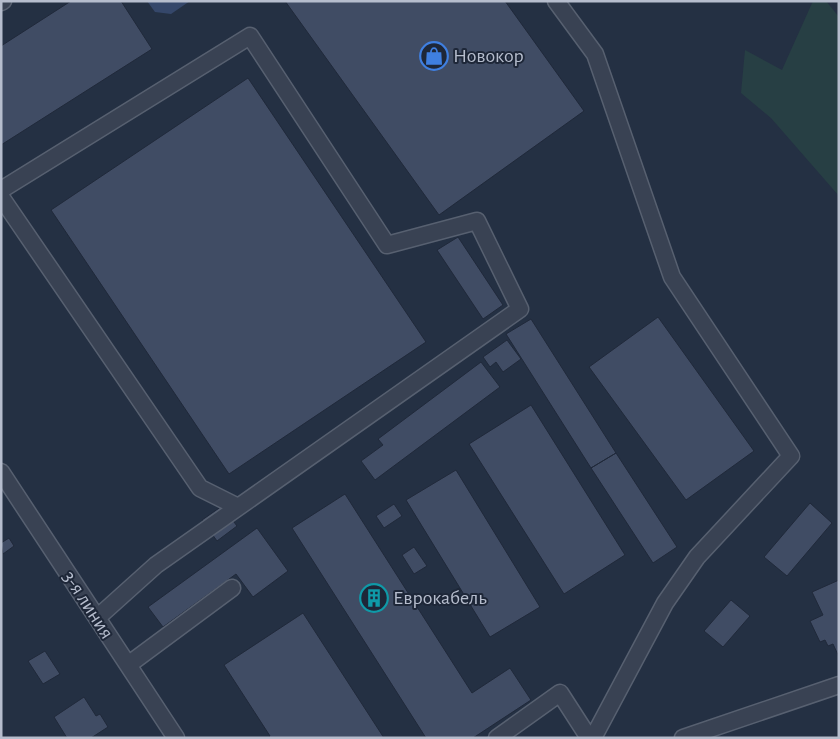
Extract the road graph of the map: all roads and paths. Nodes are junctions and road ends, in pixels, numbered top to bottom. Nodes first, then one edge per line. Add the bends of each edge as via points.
1 (556, 1) edge
2 (1, 190) edge
3 (1, 196) edge
4 (1, 472) edge
5 (238, 506) junction
6 (232, 588) dead end
7 (97, 618) junction
8 (128, 665) junction
9 (839, 685) edge
10 (176, 738) edge
11 (497, 738) edge
12 (589, 738) edge
13 (593, 738) edge
14 (683, 738) edge

1 - 13 street via 595,54 672,277 791,456 697,557 665,603
2 - 5 street via 250,36 387,245 477,221 520,309
3 - 5 street via 200,488
4 - 7 street, 3-я линия
5 - 7 street via 156,565
6 - 8 street
7 - 8 street, 3-я линия
8 - 10 street, 3-я линия
9 - 14 street
11 - 12 street via 560,693

